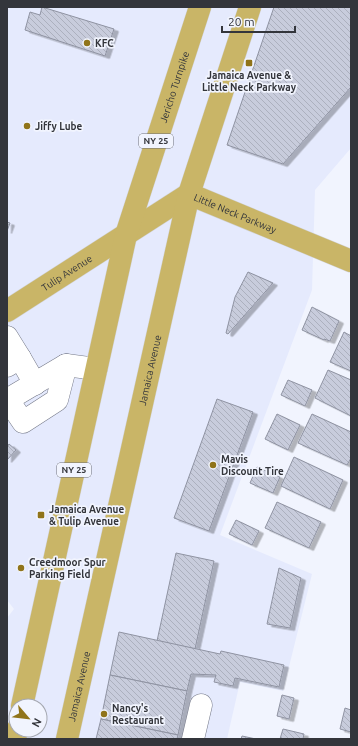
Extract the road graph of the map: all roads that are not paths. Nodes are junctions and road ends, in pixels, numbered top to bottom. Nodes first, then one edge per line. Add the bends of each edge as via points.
1 (200, 7) edge
2 (250, 7) edge
3 (189, 194) junction
4 (126, 235) junction
5 (351, 261) edge
6 (7, 311) edge
7 (7, 336) edge
8 (14, 362) edge
9 (66, 365) junction
10 (96, 369) junction
11 (35, 384) junction
12 (7, 400) edge
13 (24, 698) edge
14 (201, 705) dead end
15 (67, 739) edge
16 (193, 739) edge

1 - 4 main road, Jericho Turnpike / NY 25
2 - 3 main road, Jamaica Avenue
3 - 4 main road, Little Neck Parkway
3 - 5 main road, Little Neck Parkway
3 - 15 main road, Jamaica Avenue
4 - 6 main road, Tulip Avenue
4 - 10 main road, NY 25
7 - 8 lane
8 - 11 lane
9 - 10 lane
9 - 11 lane
9 - 12 lane via 57,400 23,422
10 - 13 main road, NY 25
11 - 12 lane
14 - 16 lane

